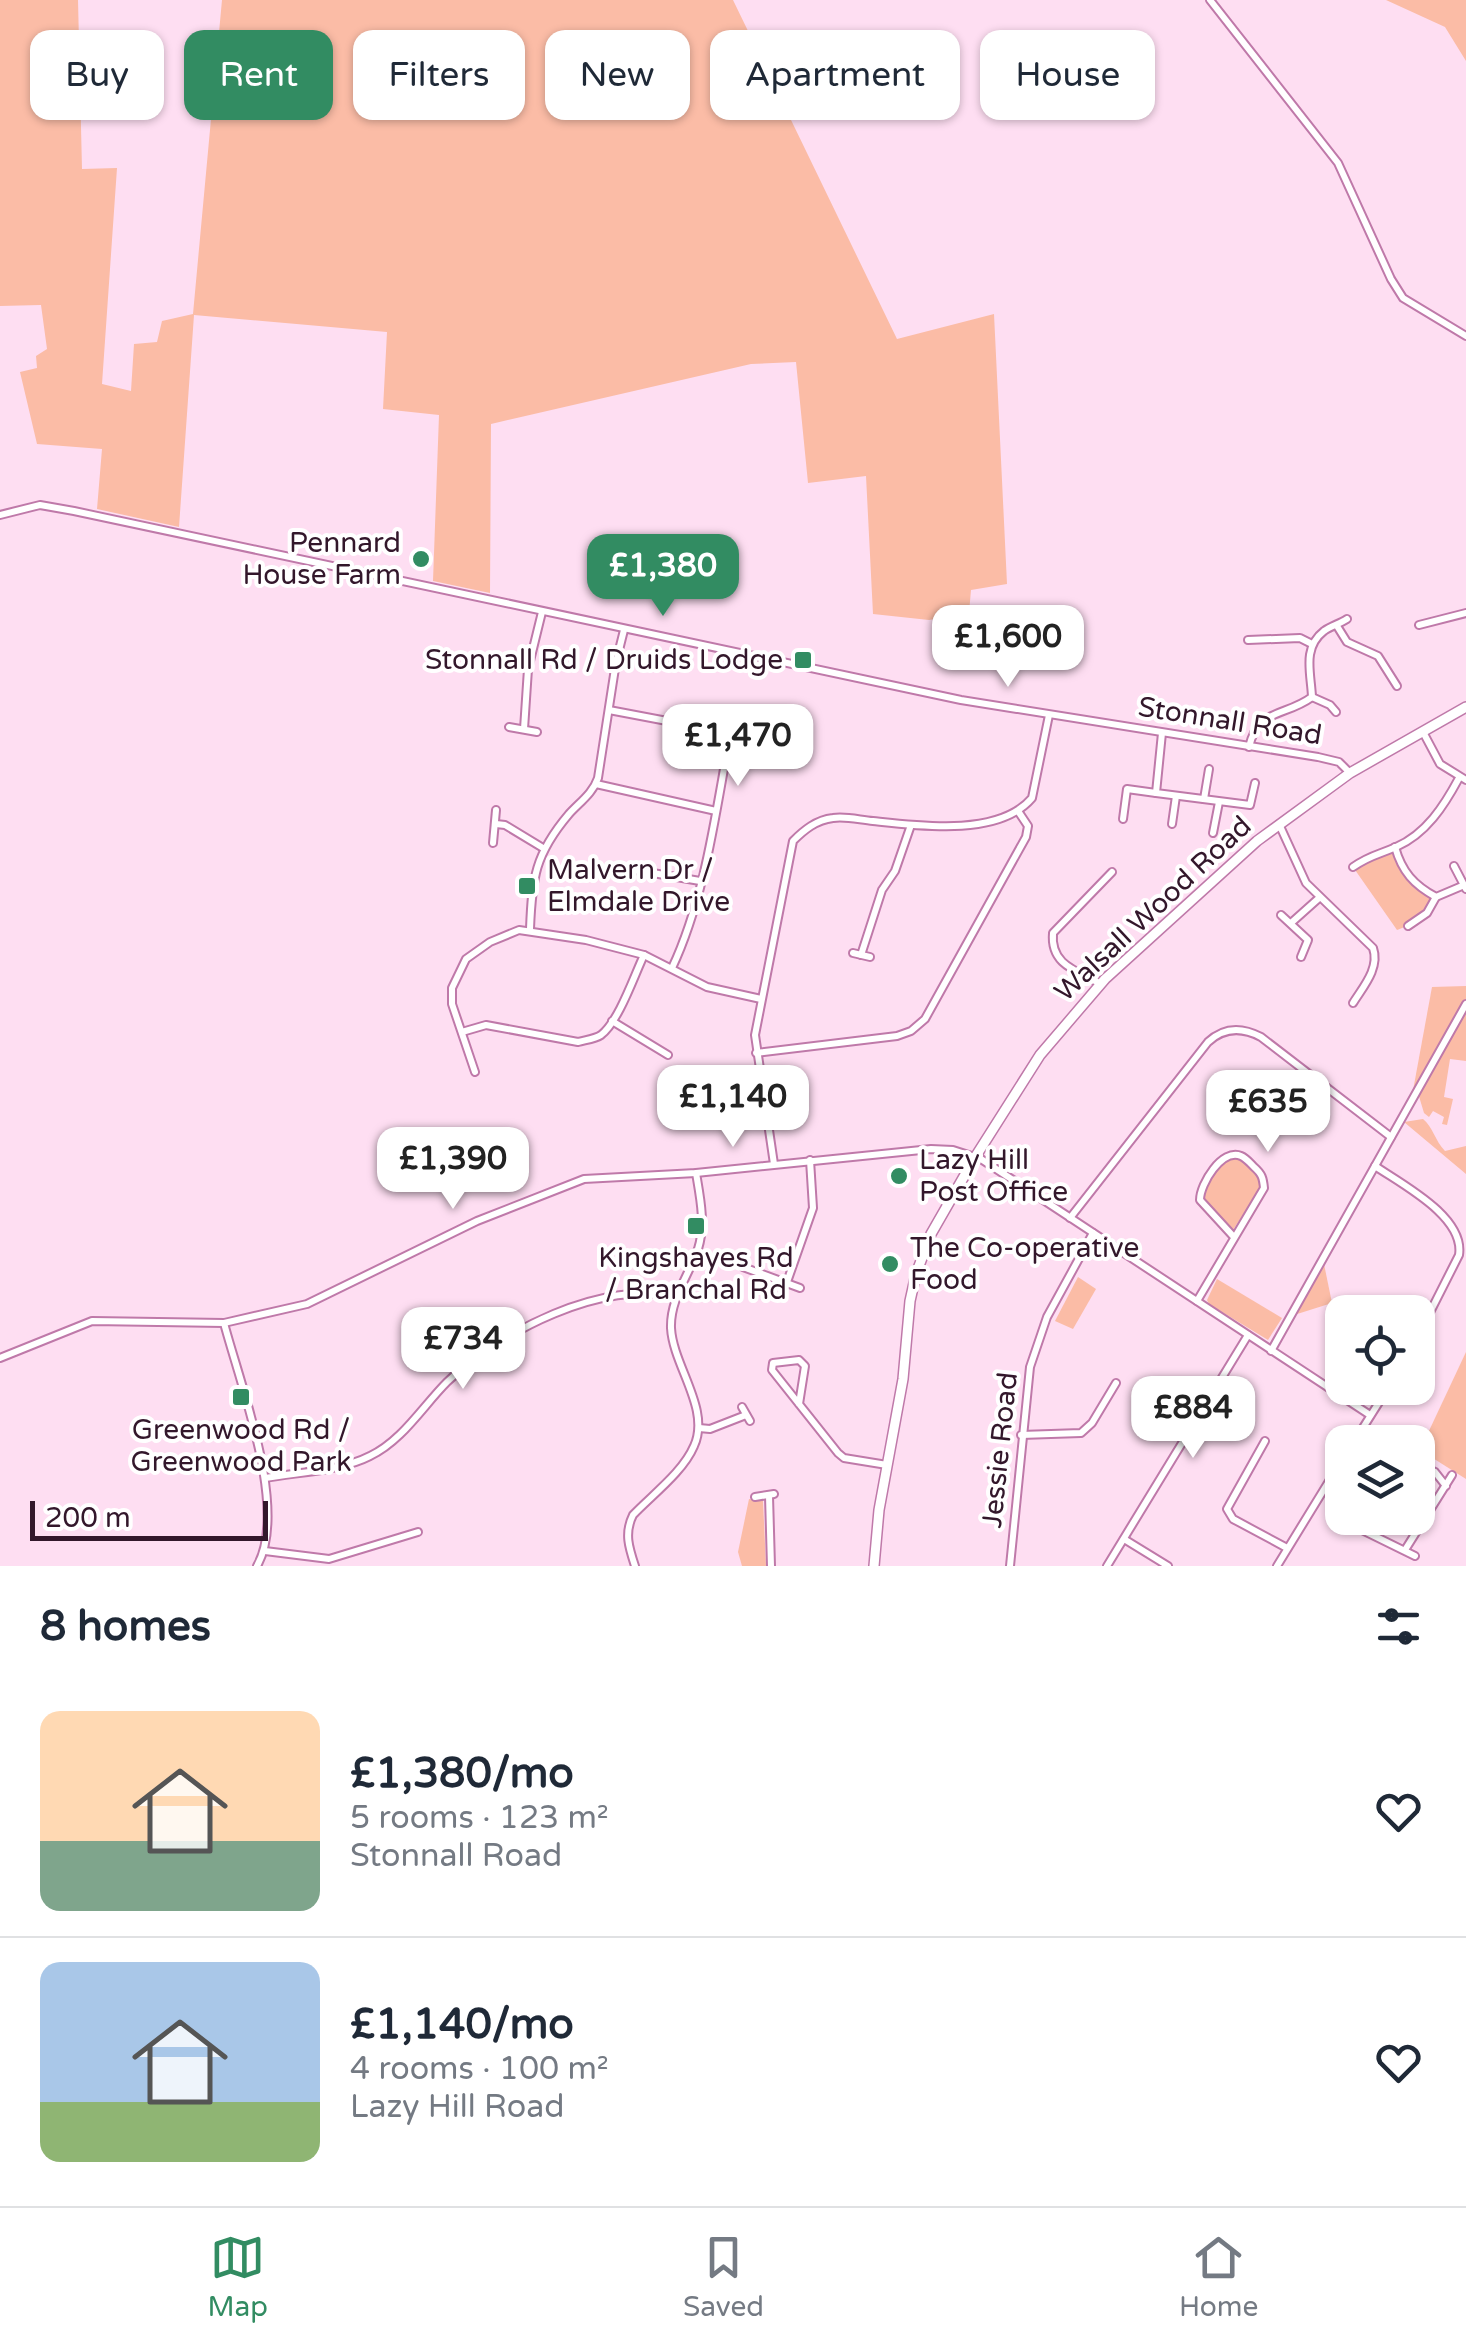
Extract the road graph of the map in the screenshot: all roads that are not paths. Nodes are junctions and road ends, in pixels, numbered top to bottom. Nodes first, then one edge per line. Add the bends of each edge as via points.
1 (1210, 0) edge
2 (1466, 336) edge
3 (0, 515) edge
4 (542, 612) junction
5 (1466, 613) edge
6 (1347, 619) dead end
7 (1419, 625) dead end
8 (1337, 626) junction
9 (624, 629) junction
10 (1248, 640) dead end
11 (1262, 642) junction
12 (1312, 644) junction
13 (1262, 654) dead end
14 (1405, 670) dead end
15 (1392, 674) junction
16 (1398, 686) dead end
17 (1312, 696) junction
18 (1466, 707) edge
19 (609, 710) junction
20 (1336, 712) dead end
21 (1049, 715) junction
22 (509, 727) dead end
23 (524, 729) junction
24 (537, 732) dead end
25 (1423, 732) junction
26 (1162, 733) junction
27 (1249, 747) junction
28 (1209, 769) dead end
29 (1350, 773) junction
30 (1462, 779) edge
31 (1255, 783) dead end
32 (596, 784) junction
33 (1156, 793) junction
34 (1176, 796) junction
35 (1204, 800) junction
36 (1219, 802) junction
37 (496, 810) dead end
38 (716, 811) junction
39 (1018, 812) junction
40 (1123, 818) dead end
41 (496, 824) junction
42 (1172, 824) dead end
43 (1279, 824) junction
44 (911, 825) junction
45 (1213, 833) dead end
46 (493, 843) dead end
47 (1396, 847) junction
48 (544, 848) junction
49 (629, 865) dead end
50 (1454, 866) dead end
51 (1353, 867) dead end
52 (1112, 872) dead end
53 (1091, 878) dead end
54 (700, 881) junction
55 (1100, 885) junction
56 (1464, 887) edge
57 (1436, 897) junction
58 (1318, 898) junction
59 (1281, 914) dead end
60 (1292, 923) junction
61 (1408, 926) dead end
62 (530, 929) junction
63 (644, 955) junction
64 (870, 957) dead end
65 (1301, 957) dead end
66 (672, 968) junction
67 (1101, 984) junction
68 (761, 999) junction
69 (1352, 1004) dead end
70 (1466, 1004) edge
71 (612, 1021) junction
72 (462, 1032) junction
73 (756, 1053) junction
74 (668, 1054) dead end
75 (475, 1072) dead end
76 (1391, 1137) junction
77 (974, 1159) junction
78 (810, 1160) junction
79 (774, 1164) junction
80 (1376, 1166) junction
81 (696, 1173) junction
82 (1070, 1218) junction
83 (1094, 1233) junction
84 (1233, 1236) junction
85 (743, 1267) dead end
86 (787, 1282) junction
87 (800, 1288) dead end
88 (676, 1298) junction
89 (1197, 1302) junction
90 (1435, 1303) edge
91 (224, 1323) junction
92 (1248, 1335) junction
93 (1272, 1350) junction
94 (0, 1358) edge
95 (1116, 1382) dead end
96 (799, 1404) junction
97 (1377, 1405) edge
98 (746, 1414) dead end
99 (1370, 1415) junction
100 (1364, 1425) edge
101 (699, 1428) junction
102 (1022, 1435) junction
103 (1266, 1441) dead end
104 (887, 1465) junction
105 (1435, 1472) edge
106 (1452, 1476) dead end
107 (266, 1478) junction
108 (1446, 1486) junction
109 (1325, 1488) edge
110 (755, 1496) dead end
111 (418, 1532) dead end
112 (1379, 1535) edge
113 (400, 1536) junction
114 (1124, 1539) junction
115 (404, 1548) dead end
116 (1288, 1548) junction
117 (1406, 1550) junction
118 (265, 1551) junction
119 (1415, 1556) dead end
120 (257, 1566) edge
121 (635, 1566) edge
122 (771, 1566) edge
123 (874, 1566) edge
124 (1010, 1566) edge
125 (1106, 1566) edge
126 (1168, 1566) edge
127 (1278, 1566) edge

1 - 2 street via 1338,163 1403,298
3 - 4 street, Stonnall Road via 40,505
4 - 9 street, Stonnall Road
4 - 23 street via 528,669
5 - 7 street
6 - 8 street
8 - 12 street
8 - 15 street
9 - 19 street
9 - 21 street, Stonnall Road
10 - 11 street
11 - 12 street via 1300,638
11 - 13 street
12 - 17 street
14 - 15 street
15 - 16 street
17 - 20 street
17 - 27 street via 1261,720
18 - 25 street, Walsall Wood Road
19 - 32 street
19 - 38 street via 721,737 726,752
21 - 26 street, Stonnall Road
21 - 39 street via 1032,798
22 - 23 street
23 - 24 street
25 - 29 street, Walsall Wood Road
25 - 30 street via 1440,764
26 - 27 street, Stonnall Road
26 - 33 street
27 - 29 street, Stonnall Road via 1339,762
28 - 35 street
29 - 43 street, Walsall Wood Road
30 - 47 street via 1440,812
31 - 36 street via 1250,806
32 - 38 street
32 - 48 street
33 - 34 street
33 - 40 street via 1127,788
34 - 35 street
34 - 42 street
35 - 36 street
36 - 45 street
37 - 41 street
38 - 54 street
39 - 44 street via 990,822
39 - 73 street via 1028,826 1026,837 925,1019 897,1036
41 - 46 street
41 - 48 street
43 - 58 street
43 - 67 street, Walsall Wood Road
44 - 64 street via 857,954
44 - 68 street via 835,818 817,822 793,841
47 - 51 street
47 - 57 street via 1410,880
48 - 62 street via 534,874
49 - 54 street
50 - 56 street
52 - 55 street
53 - 55 street
54 - 66 street
55 - 67 street via 1053,934 1052,947 1058,962
56 - 57 street
57 - 61 street
58 - 60 street
58 - 69 street via 1376,957
59 - 60 street
60 - 65 street via 1308,940
62 - 63 street
62 - 72 street via 507,933 466,958 452,1004
63 - 66 street
63 - 71 street
66 - 68 street via 707,987
67 - 77 street, Walsall Wood Road via 1055,1034
68 - 73 street
70 - 76 street
71 - 72 street via 602,1034 578,1042 486,1025
71 - 74 street
72 - 75 street
73 - 79 street
76 - 80 street
76 - 82 street via 1261,1038 1231,1029 1208,1042
77 - 78 street via 931,1149
77 - 82 street
77 - 104 street, Walsall Wood Road via 916,1274
78 - 79 street
78 - 86 street via 813,1208
79 - 81 street
80 - 90 street via 1444,1216 1460,1240 1460,1254
80 - 93 street
81 - 88 street via 699,1246
81 - 91 street via 584,1179 477,1221 307,1304
82 - 83 street
83 - 89 street
83 - 102 street, Jessie Road via 1037,1342
84 - 84 street via 1264,1180 1242,1156 1230,1155 1200,1190 1200,1200
84 - 89 street
85 - 86 street
86 - 87 street
88 - 101 street via 672,1343
88 - 107 street via 634,1292 564,1310 476,1358 369,1457
89 - 92 street
91 - 94 street via 92,1321
91 - 107 street
92 - 93 street
92 - 114 street
93 - 99 street
95 - 102 street via 1081,1433
96 - 96 street via 772,1370 773,1363 799,1360 805,1366
96 - 104 street via 841,1456
97 - 99 street
98 - 101 street
99 - 100 street
101 - 121 street via 683,1463 628,1524
102 - 124 street, Jessie Road
103 - 116 street via 1227,1509 1233,1519
104 - 123 street, Walsall Wood Road
105 - 108 street
106 - 108 street
107 - 118 street
108 - 117 street
109 - 116 street
110 - 122 street via 771,1495
111 - 113 street
112 - 117 street
113 - 115 street
113 - 118 street via 328,1559
114 - 125 street
114 - 126 street
116 - 127 street
117 - 119 street
118 - 120 street

